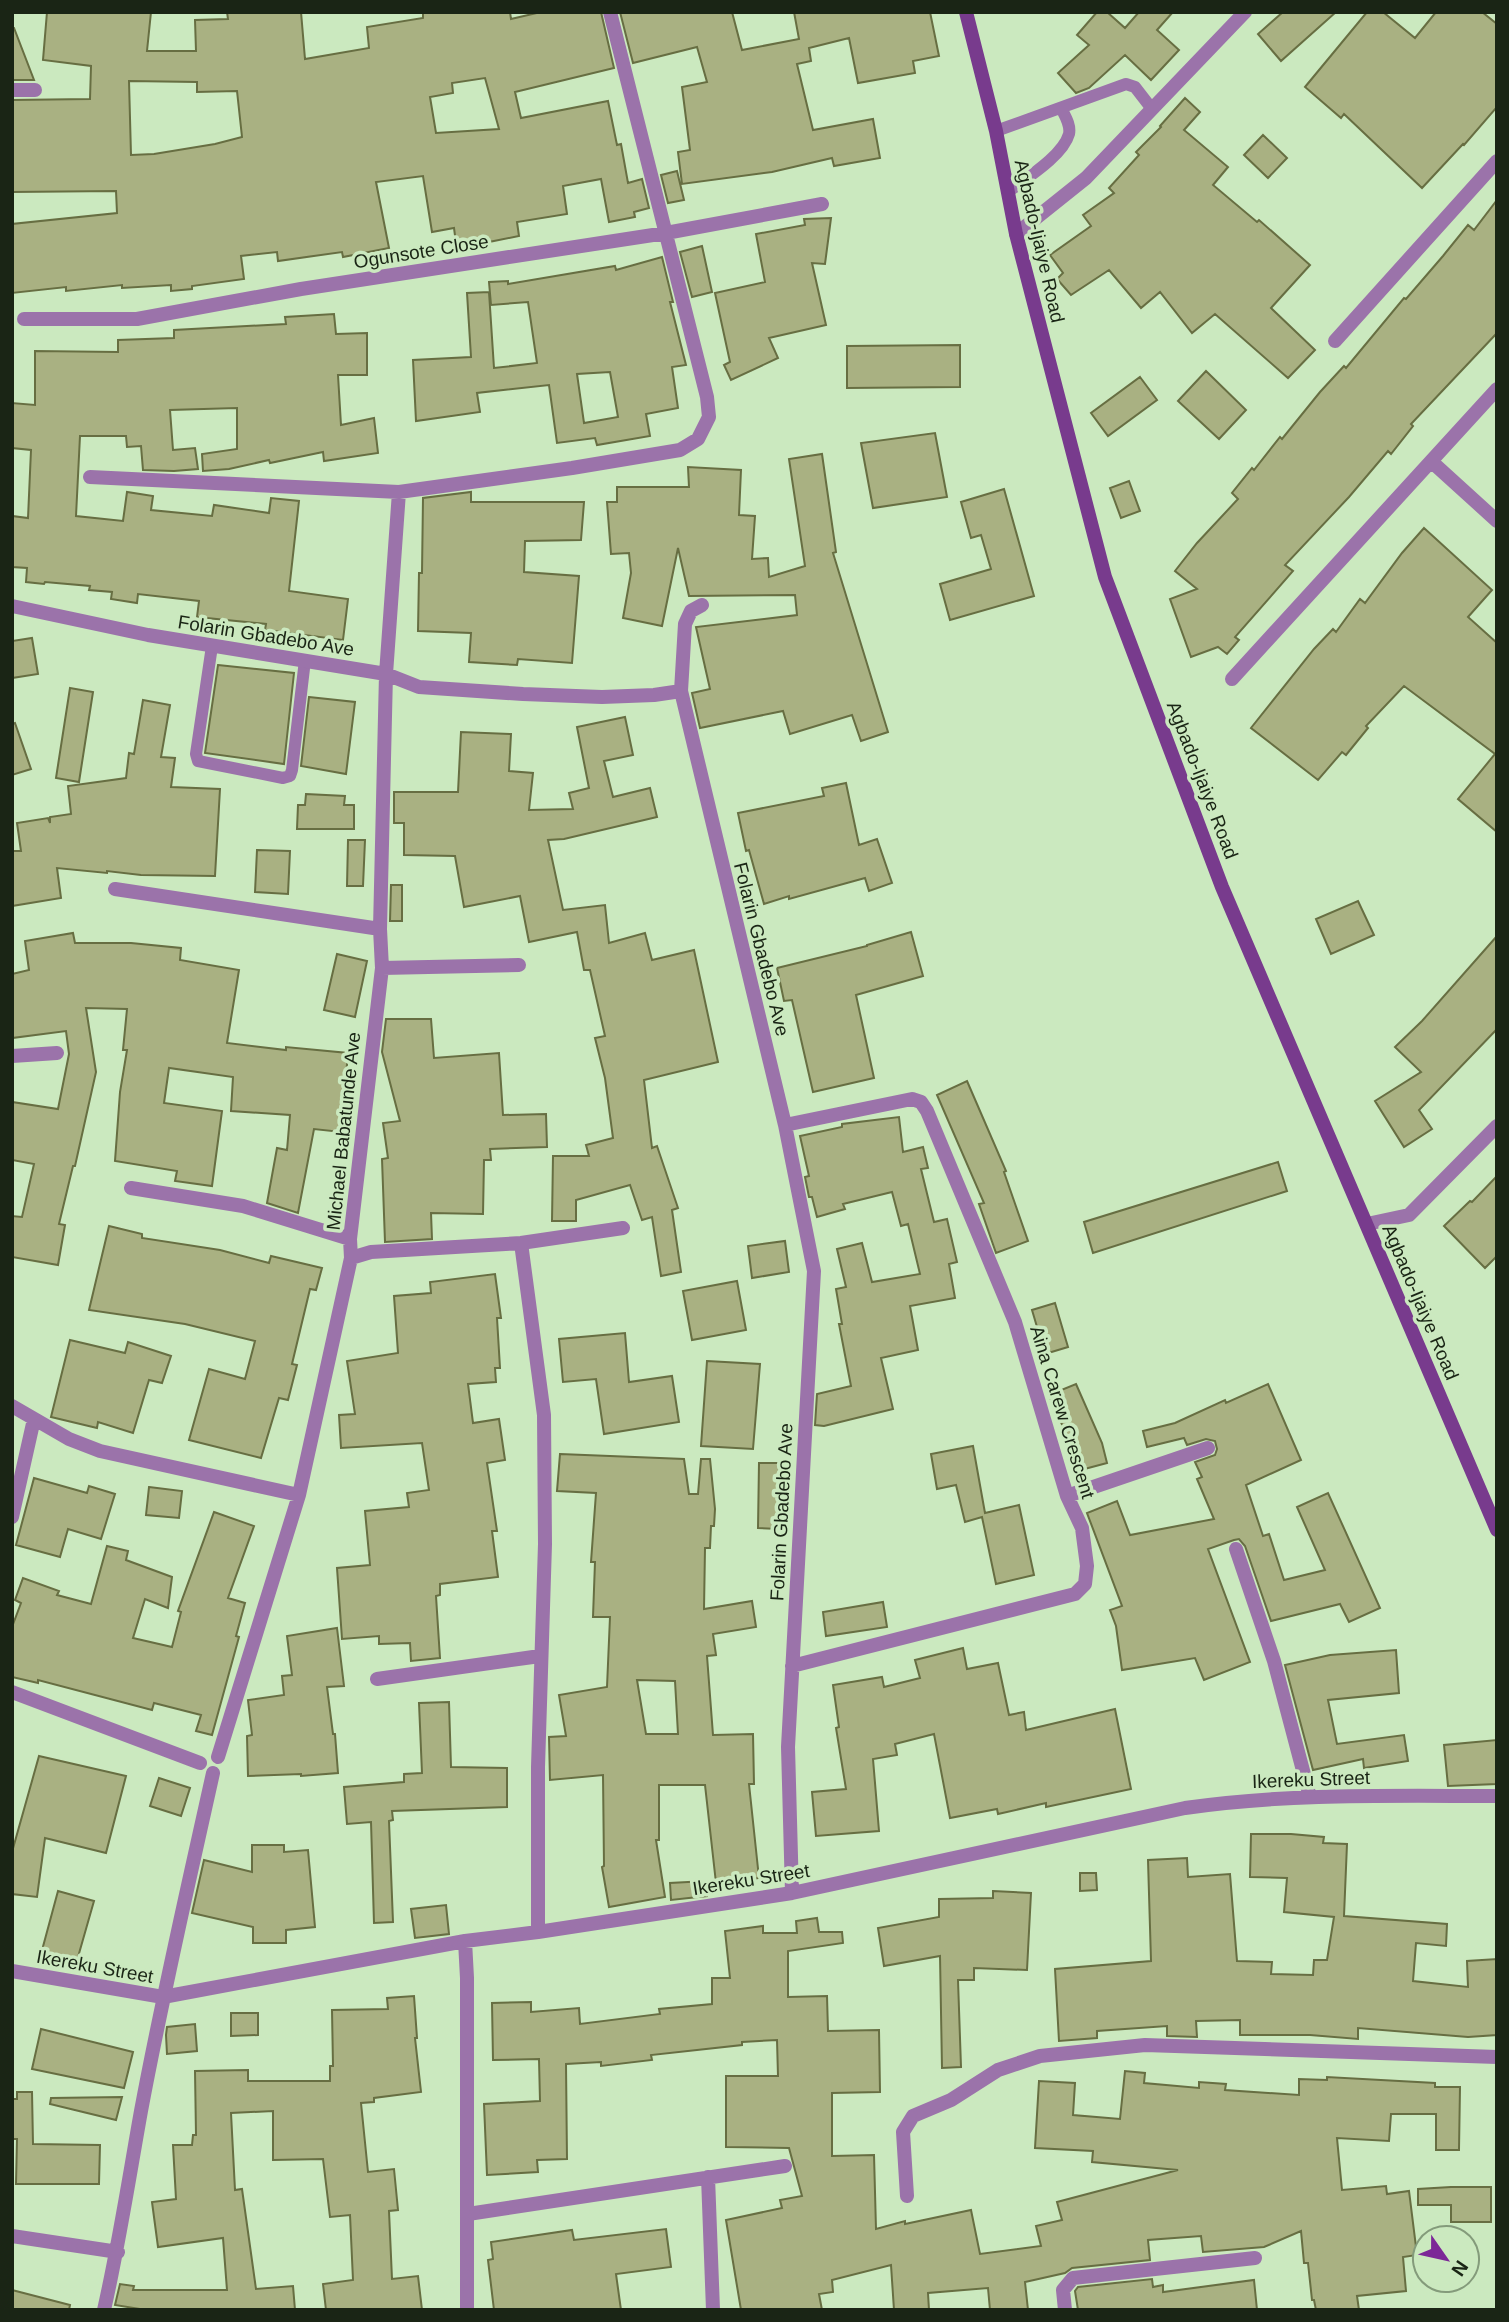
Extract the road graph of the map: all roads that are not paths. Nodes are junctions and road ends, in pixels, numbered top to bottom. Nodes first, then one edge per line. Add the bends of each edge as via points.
1 (610, 12) edge
2 (966, 12) edge
3 (1245, 12) edge
4 (12, 90) edge
5 (35, 90) dead end
6 (1061, 108) junction
7 (1152, 109) junction
8 (996, 131) junction
9 (1497, 161) edge
10 (1008, 192) junction
11 (822, 204) dead end
12 (666, 233) junction
13 (1016, 234) junction
14 (24, 319) dead end
15 (1335, 341) dead end
16 (1497, 389) edge
17 (1432, 462) junction
18 (90, 477) dead end
19 (400, 492) junction
20 (1497, 522) edge
21 (702, 605) dead end
22 (12, 606) edge
23 (212, 646) junction
24 (305, 660) junction
25 (386, 674) junction
26 (1232, 679) dead end
27 (681, 691) junction
28 (115, 889) dead end
29 (380, 929) junction
30 (519, 965) dead end
31 (382, 968) junction
32 (57, 1053) dead end
33 (12, 1056) edge
34 (785, 1125) junction
35 (1497, 1126) edge
36 (131, 1188) dead end
37 (1367, 1224) junction
38 (623, 1228) dead end
39 (351, 1239) junction
40 (521, 1243) junction
41 (351, 1258) junction
42 (12, 1406) edge
43 (34, 1419) junction
44 (1208, 1448) dead end
45 (299, 1495) junction
46 (1067, 1496) junction
47 (12, 1517) edge
48 (1497, 1530) edge
49 (1236, 1549) dead end
50 (540, 1656) junction
51 (792, 1666) junction
52 (377, 1679) dead end
53 (12, 1692) edge
54 (218, 1757) dead end
55 (200, 1763) dead end
56 (213, 1773) dead end
57 (1497, 1796) edge
58 (1310, 1797) junction
59 (792, 1893) junction
60 (538, 1932) junction
61 (465, 1941) junction
62 (12, 1971) edge
63 (163, 1997) junction
64 (1497, 2057) edge
65 (785, 2166) dead end
66 (708, 2177) junction
67 (907, 2196) dead end
68 (468, 2214) junction
69 (12, 2236) edge
70 (118, 2252) junction
71 (1255, 2258) dead end
72 (104, 2310) edge
73 (467, 2310) edge
74 (713, 2310) edge
75 (1065, 2310) edge

1 - 12 street
2 - 8 street, Agbado-Ijaiye Road
3 - 7 street
4 - 5 street
6 - 7 lane via 1126,84 1136,87
6 - 8 lane
6 - 10 lane via 1069,125 1065,142
7 - 13 street via 1086,178
8 - 10 street, Agbado-Ijaiye Road
9 - 15 street
10 - 13 street, Agbado-Ijaiye Road
11 - 12 street, Ogunsote Close
12 - 14 street, Ogunsote Close via 137,318
12 - 19 street via 707,397 709,417 698,439 680,450
13 - 37 street, Agbado-Ijaiye Road via 1105,577 1222,887
16 - 17 street
17 - 20 street
17 - 26 street
18 - 19 street
19 - 25 street, Michael Babatunde Ave
21 - 27 street via 691,611 685,624
22 - 23 street, Folarin Gbadebo Ave
23 - 24 street, Folarin Gbadebo Ave
23 - 24 lane via 195,754 198,761 283,778 292,769
24 - 25 street, Folarin Gbadebo Ave
25 - 27 street, Folarin Gbadebo Ave via 419,687 523,694 602,697
25 - 29 street, Michael Babatunde Ave
27 - 34 street, Folarin Gbadebo Ave
28 - 29 street
29 - 31 street, Michael Babatunde Ave
30 - 31 street
31 - 39 street, Michael Babatunde Ave
32 - 33 street
34 - 46 street, Aina Carew Crescent via 912,1099 921,1102 1015,1322
34 - 51 street, Folarin Gbadebo Ave via 814,1271
35 - 37 street via 1409,1215
36 - 39 street via 243,1206
37 - 48 street, Agbado-Ijaiye Road
38 - 40 street
39 - 41 street, Michael Babatunde Ave
40 - 41 street via 371,1252
40 - 50 street via 544,1415
41 - 45 street, Michael Babatunde Ave
42 - 43 street
43 - 45 street via 100,1451
43 - 47 street
44 - 46 street
45 - 54 street, Michael Babatunde Ave
46 - 51 street, Aina Carew Crescent via 1082,1528 1087,1566 1085,1584 1075,1594
49 - 58 street via 1275,1661
50 - 52 street
50 - 60 street
51 - 59 street, Folarin Gbadebo Ave via 788,1746
53 - 55 street
56 - 63 street
57 - 58 street, Ikereku Street
58 - 59 street, Ikereku Street via 1185,1808
59 - 60 street, Ikereku Street
60 - 61 street, Ikereku Street
61 - 63 street, Ikereku Street
61 - 68 street
62 - 63 street, Ikereku Street
63 - 70 street
64 - 67 street via 1145,2045 1040,2056 998,2070 951,2100 912,2116 903,2132
65 - 66 street
66 - 68 street
66 - 74 street
68 - 73 street
69 - 70 street
70 - 72 street
71 - 75 street via 1073,2278 1063,2290

